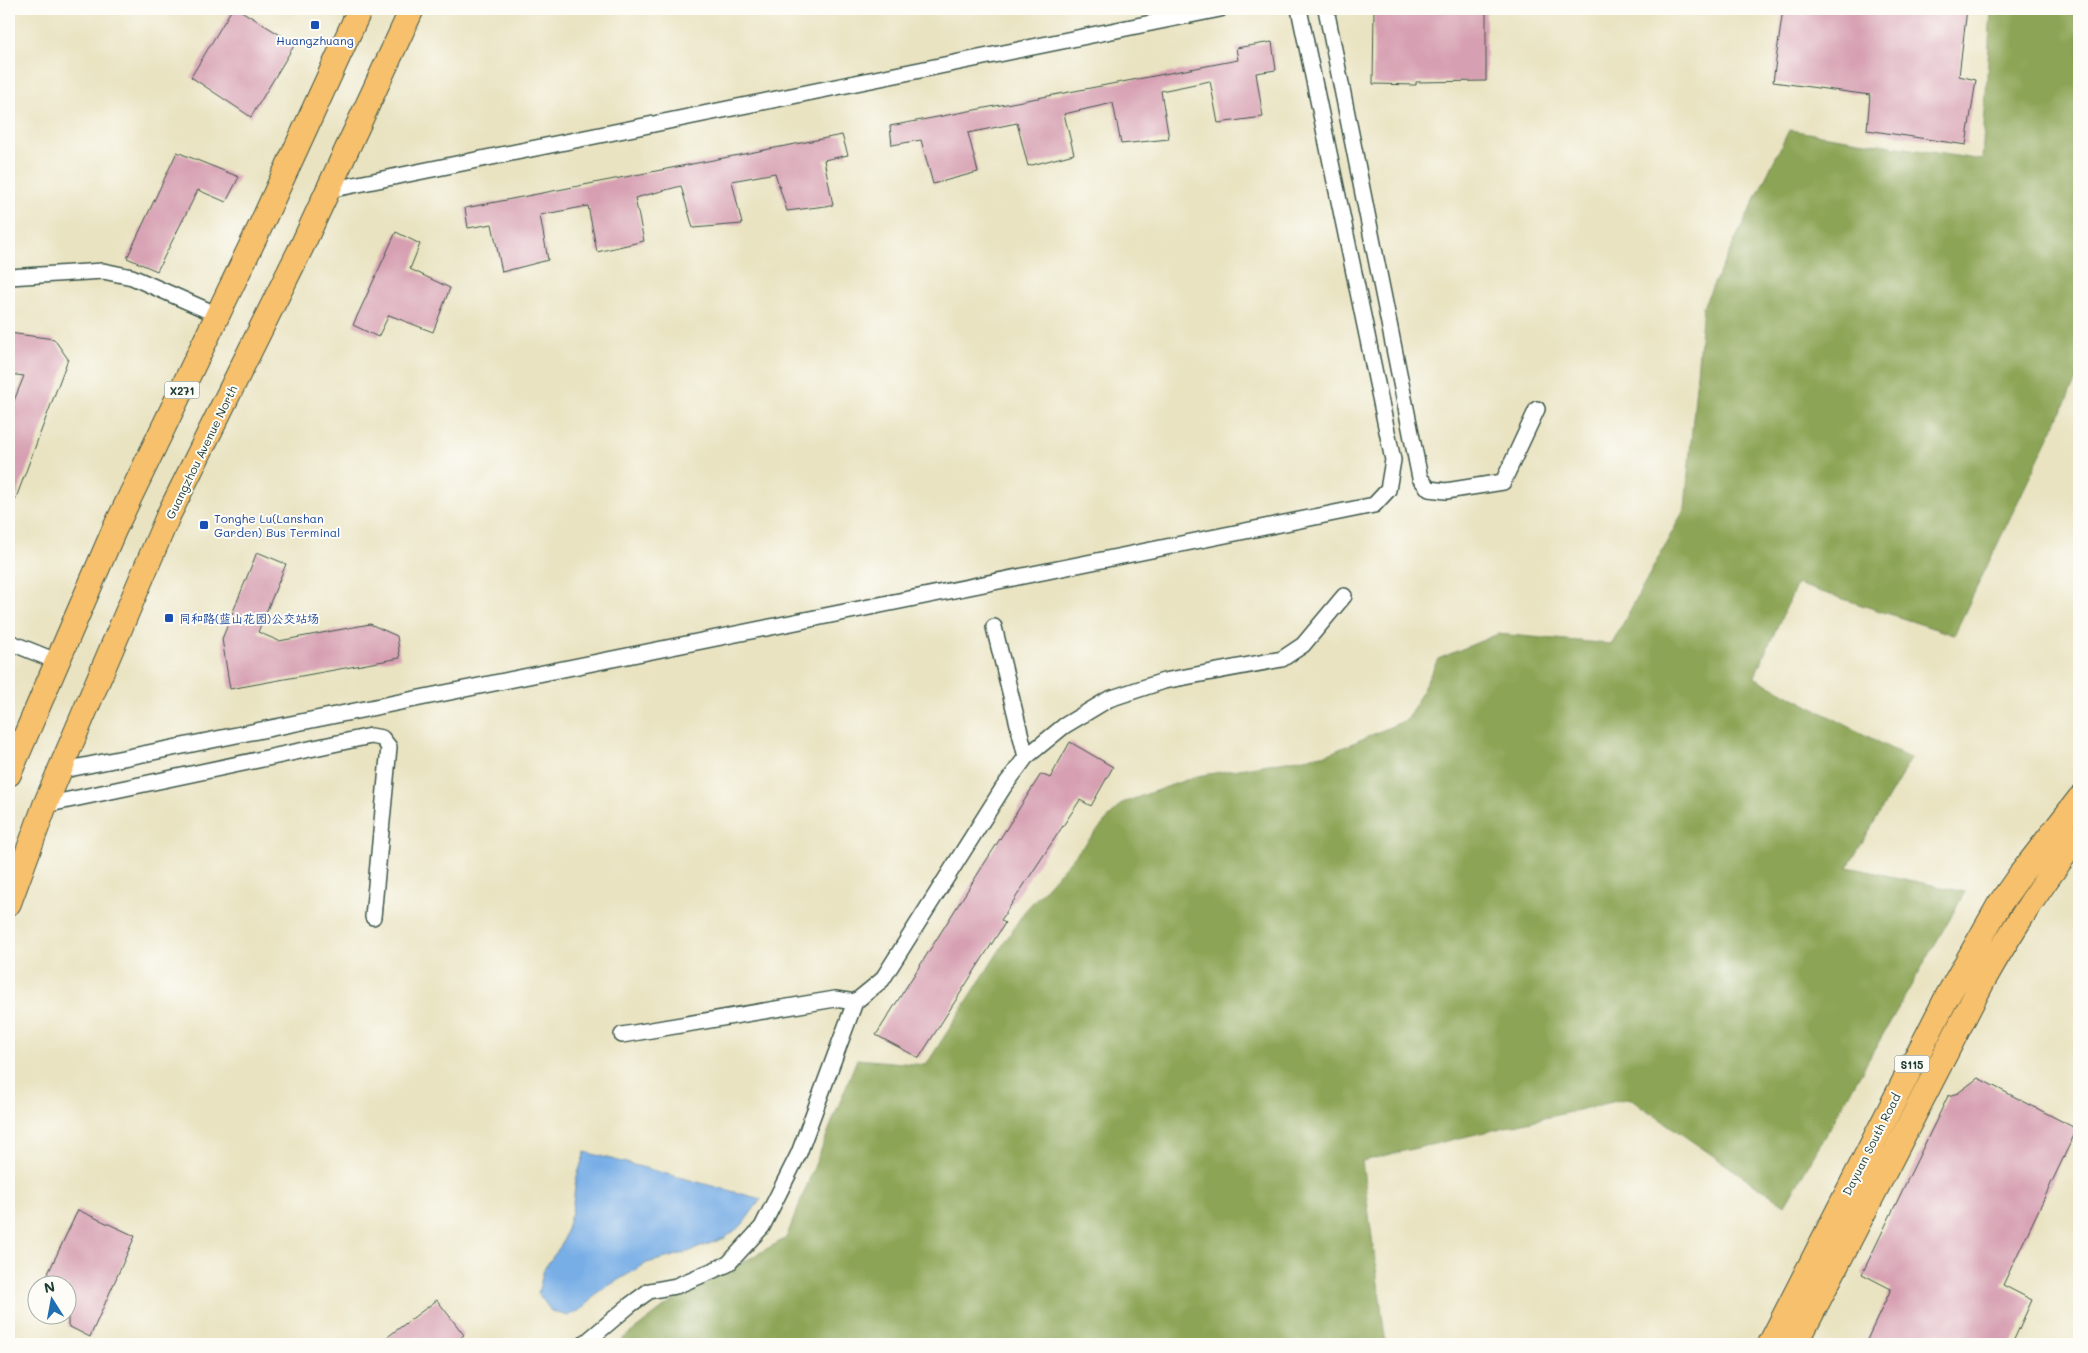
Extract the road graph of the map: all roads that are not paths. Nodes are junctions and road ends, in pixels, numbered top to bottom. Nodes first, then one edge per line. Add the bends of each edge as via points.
1 (360, 9) edge
2 (412, 9) edge
3 (1220, 9) edge
4 (1299, 9) edge
5 (1326, 9) edge
6 (329, 190) junction
7 (9, 277) edge
8 (218, 315) junction
9 (1537, 409) dead end
10 (1344, 596) dead end
11 (994, 627) dead end
12 (9, 642) edge
13 (56, 661) junction
14 (1026, 757) junction
15 (60, 771) junction
16 (9, 774) edge
17 (2079, 799) edge
18 (45, 804) junction
19 (2079, 836) edge
20 (9, 903) edge
21 (373, 916) dead end
22 (854, 1002) junction
23 (622, 1035) dead end
24 (584, 1344) edge
25 (1770, 1344) edge
26 (1796, 1344) edge

1 - 8 main road, X271
2 - 6 main road, Guangzhou Avenue North
3 - 6 street
4 - 15 street via 1393,460 1388,490 1374,505
5 - 9 street via 1420,478 1429,489 1446,491 1503,482
6 - 15 main road, Guangzhou Avenue North via 168,516
7 - 8 street via 103,271 132,277
8 - 13 main road, X271 via 114,530
10 - 14 street via 1303,645 1282,659 1164,681 1109,699 1064,726
11 - 14 street
12 - 13 street
13 - 16 main road, X271
14 - 22 street via 1003,788 882,980
15 - 18 main road, Guangzhou Avenue North
17 - 25 main road, Dayuan South Road / S115 via 2020,875 1978,941
18 - 20 main road, Guangzhou Avenue North
18 - 21 street via 371,736 382,738 388,746
19 - 26 main road, Dayuan South Road / S115 via 2036,892 1982,983
22 - 23 street via 835,999
22 - 24 street via 798,1153 762,1227 728,1264 676,1286 649,1291

